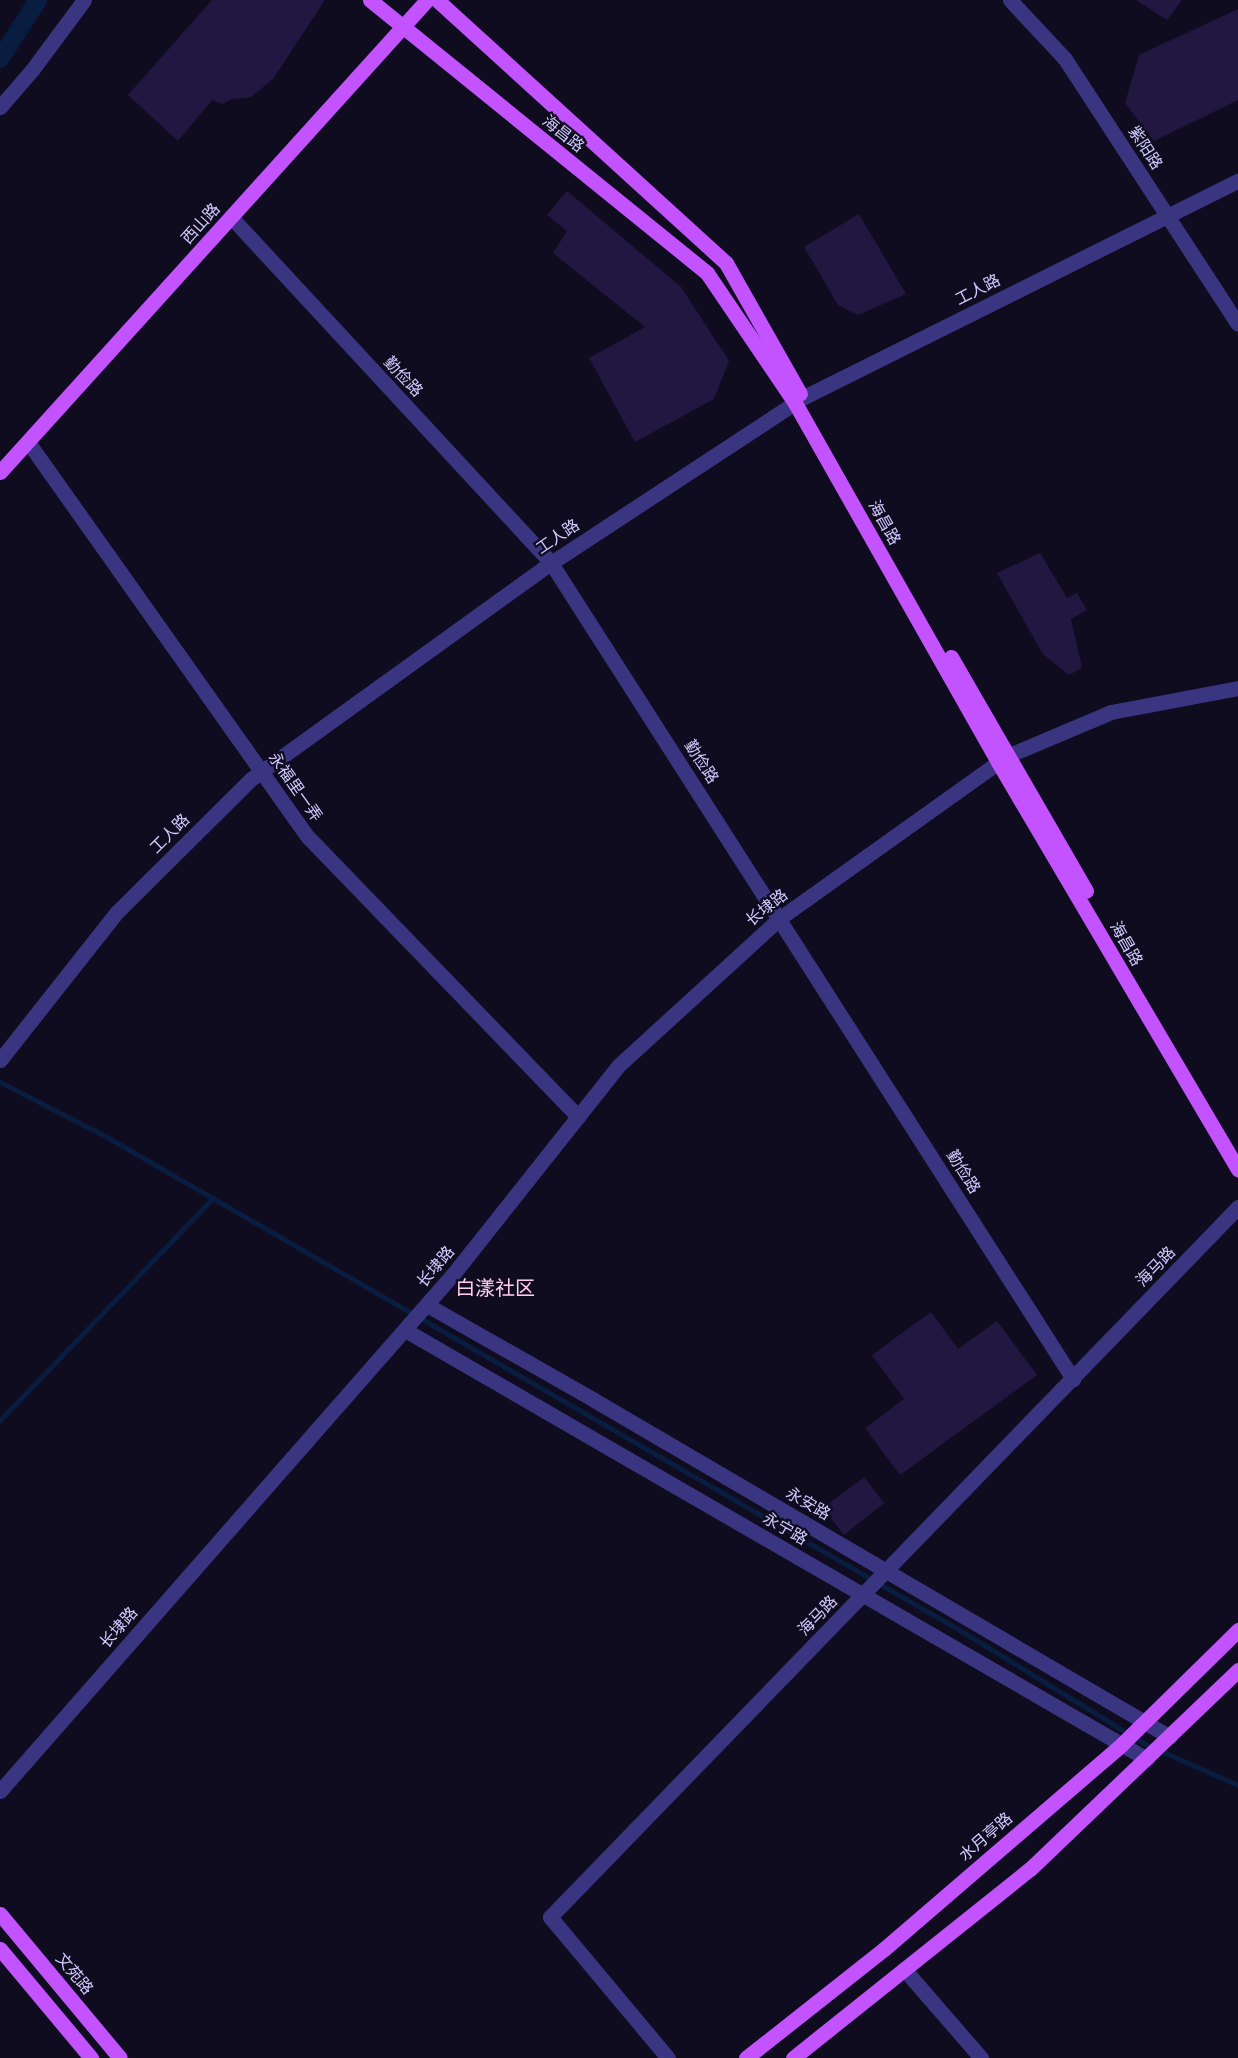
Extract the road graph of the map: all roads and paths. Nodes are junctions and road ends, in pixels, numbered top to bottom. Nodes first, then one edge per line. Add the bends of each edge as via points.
1 (84, 0) edge
2 (370, 0) edge
3 (427, 0) edge
4 (437, 0) edge
5 (1010, 0) edge
6 (403, 27) junction
7 (0, 107) edge
8 (1238, 181) edge
9 (1167, 215) junction
10 (231, 217) junction
11 (1238, 324) edge
12 (799, 400) junction
13 (28, 442) junction
14 (0, 472) edge
15 (551, 563) junction
16 (1238, 688) edge
17 (1002, 759) junction
18 (262, 771) junction
19 (780, 918) junction
20 (0, 1060) edge
21 (578, 1117) junction
22 (1238, 1153) edge
23 (1238, 1170) edge
24 (1238, 1207) edge
25 (425, 1307) junction
26 (407, 1328) junction
27 (1073, 1379) junction
28 (884, 1573) junction
29 (867, 1591) junction
30 (1238, 1630) edge
31 (1238, 1670) edge
32 (1144, 1722) junction
33 (1173, 1734) junction
34 (1124, 1742) junction
35 (1145, 1761) junction
36 (0, 1791) edge
37 (0, 1914) edge
38 (0, 1949) edge
39 (904, 1969) junction
40 (91, 2058) edge
41 (120, 2058) edge
42 (668, 2058) edge
43 (746, 2058) edge
44 (793, 2058) edge
45 (981, 2058) edge

1 - 7 street
2 - 6 main road, 海昌路
3 - 6 main road, 西山路
4 - 12 main road, 海昌路 via 726,263
5 - 9 street, 紫阳路 via 1065,58
6 - 10 main road, 西山路
6 - 12 main road, 海昌路 via 707,273
8 - 9 street, 工人路
9 - 11 street, 紫阳路
9 - 12 street, 工人路
10 - 13 main road, 西山路
10 - 15 street, 勤俭路
12 - 15 street, 工人路
12 - 17 main road, 海昌路
13 - 14 main road, 西山路
13 - 18 street, 永福里一弄
15 - 18 street, 工人路
15 - 19 street, 勤俭路
16 - 17 street, 长埭路 via 1111,712
17 - 19 street, 长埭路
17 - 22 main road, 海昌路
17 - 23 main road, 海昌路
18 - 20 street, 工人路 via 117,912
18 - 21 street, 永福里一弄 via 308,837
19 - 21 street, 长埭路 via 619,1065
19 - 27 street, 勤俭路
21 - 25 street, 长埭路
24 - 27 street, 海马路
25 - 26 street, 长埭路
25 - 28 street, 永安路
26 - 29 street, 永宁路
26 - 36 street, 长埭路
27 - 28 street, 海马路
28 - 29 street, 海马路
28 - 32 street, 永安路
29 - 34 street, 永宁路
29 - 42 street, 海马路 via 550,1917
30 - 32 main road, 水月亭路
31 - 33 main road
32 - 33 street, 永安路
32 - 34 main road, 水月亭路
33 - 35 main road
34 - 35 street, 永宁路
34 - 43 main road, 水月亭路 via 884,1948
35 - 39 main road via 1030,1869
37 - 41 main road, 文苑路
38 - 40 main road
39 - 44 main road
39 - 45 street

